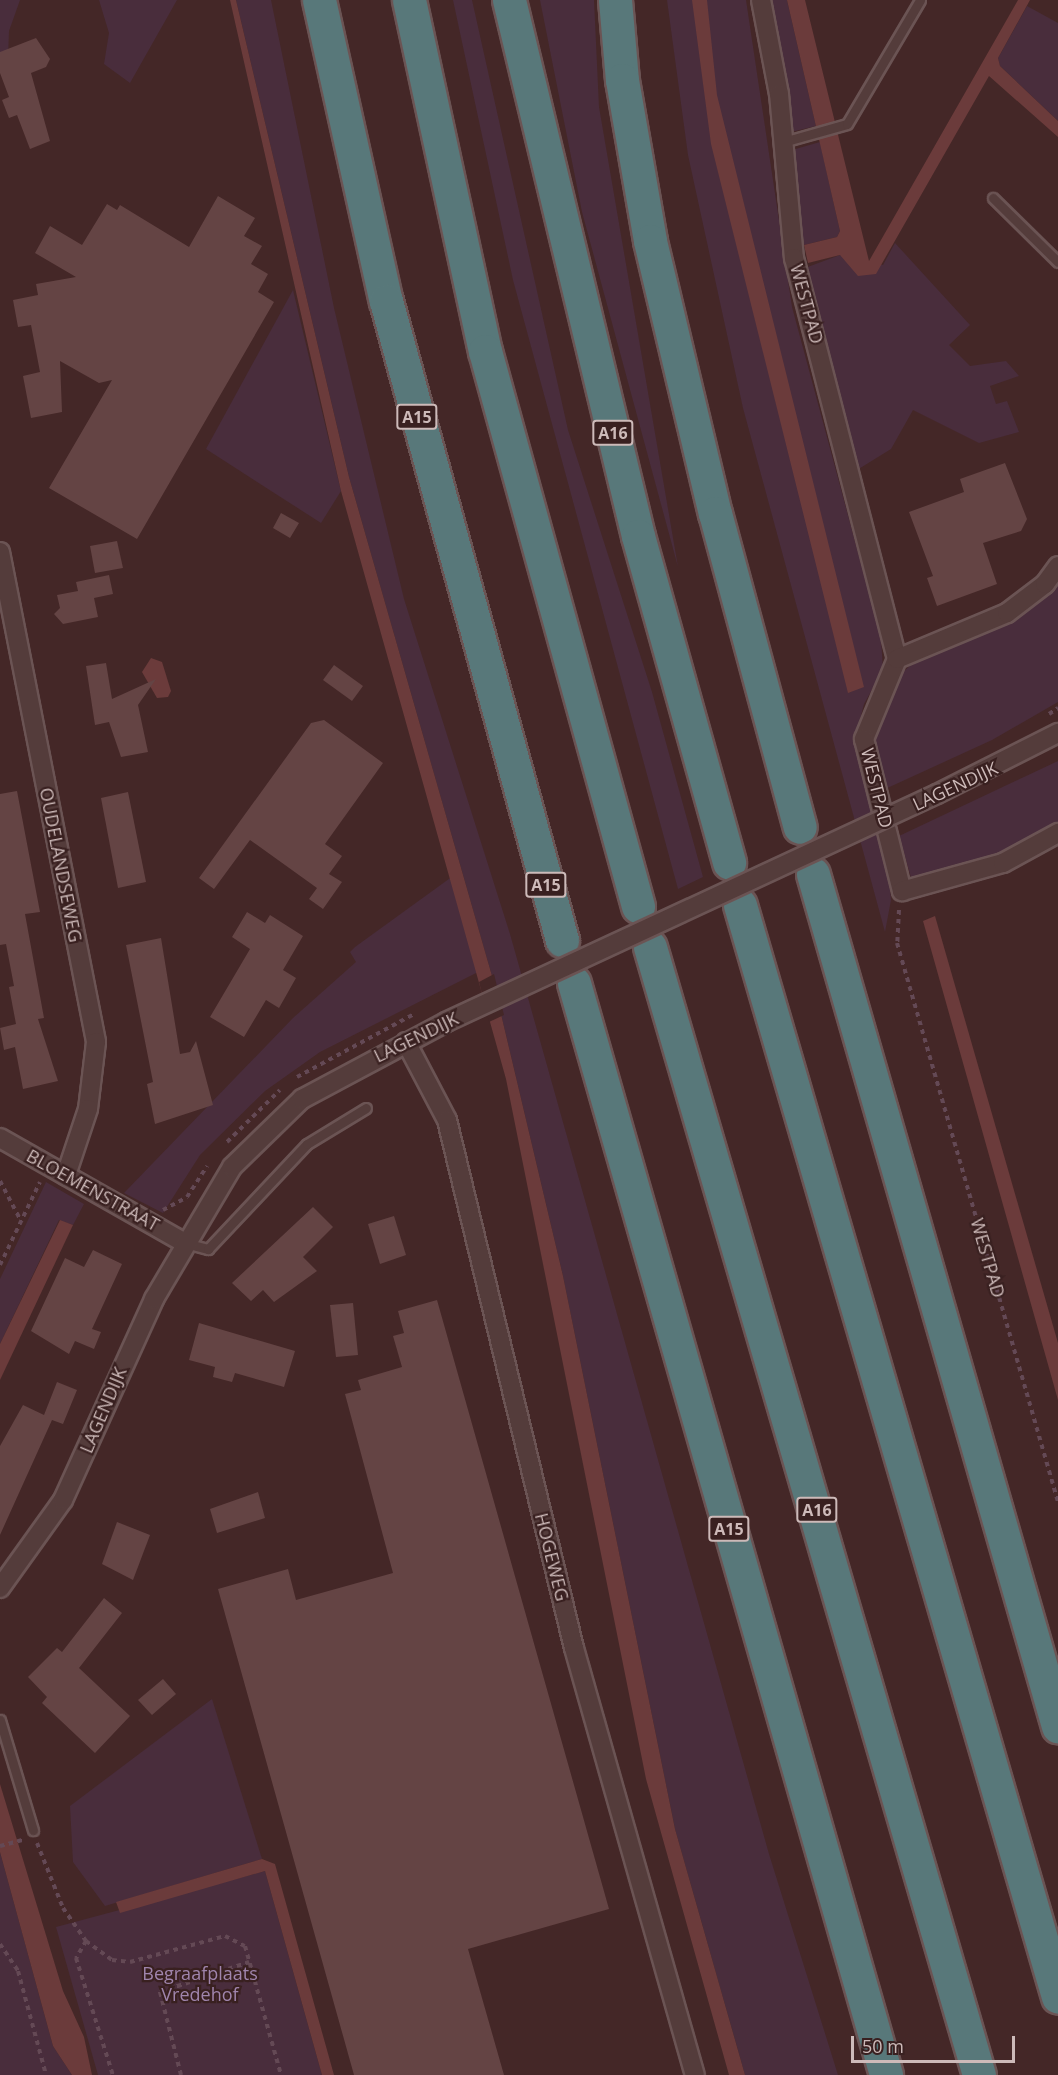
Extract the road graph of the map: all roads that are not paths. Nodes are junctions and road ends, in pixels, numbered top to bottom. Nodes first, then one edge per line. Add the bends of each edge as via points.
1 (319, 0) edge
2 (409, 0) edge
3 (509, 0) edge
4 (615, 0) edge
5 (761, 0) edge
6 (920, 0) edge
7 (783, 142) junction
8 (993, 198) dead end
9 (1058, 262) edge
10 (0, 552) edge
11 (1058, 566) edge
12 (897, 659) junction
13 (1058, 733) edge
14 (800, 827) dead end
15 (1058, 833) edge
16 (729, 863) dead end
17 (813, 874) dead end
18 (740, 905) dead end
19 (638, 906) dead end
20 (562, 940) dead end
21 (650, 947) dead end
22 (574, 983) dead end
23 (406, 1042) junction
24 (366, 1108) dead end
25 (0, 1138) edge
26 (66, 1175) junction
27 (185, 1243) junction
28 (0, 1588) edge
29 (0, 1720) edge
30 (1058, 1726) edge
31 (33, 1830) road end
32 (1058, 1997) edge
33 (695, 2075) edge
34 (886, 2075) edge
35 (980, 2075) edge

1 - 20 highway, A15 via 386,301
2 - 19 highway via 485,351
3 - 16 highway, A16 via 638,536
4 - 14 highway via 621,80 650,241 715,513
5 - 7 street, WESTPAD
6 - 7 lane via 842,127
7 - 12 street, WESTPAD via 794,258
8 - 9 lane
10 - 26 street, OUDELANDSEWEG via 96,1042 88,1109
11 - 12 street via 1046,584 1007,613
12 - 15 street, WESTPAD via 864,739 902,891 978,872
13 - 23 street, LAGENDIJK, bridge via 937,795
17 - 30 highway
18 - 32 highway
21 - 35 highway, A16
22 - 34 highway, A15
23 - 27 street, LAGENDIJK via 302,1099 259,1137 232,1167
23 - 33 street, HOGEWEG via 447,1120 574,1648
24 - 27 lane via 307,1144 208,1249
25 - 26 street, BLOEMENSTRAAT
26 - 27 street, BLOEMENSTRAAT
27 - 28 street, LAGENDIJK via 123,1363 63,1500
29 - 31 lane

